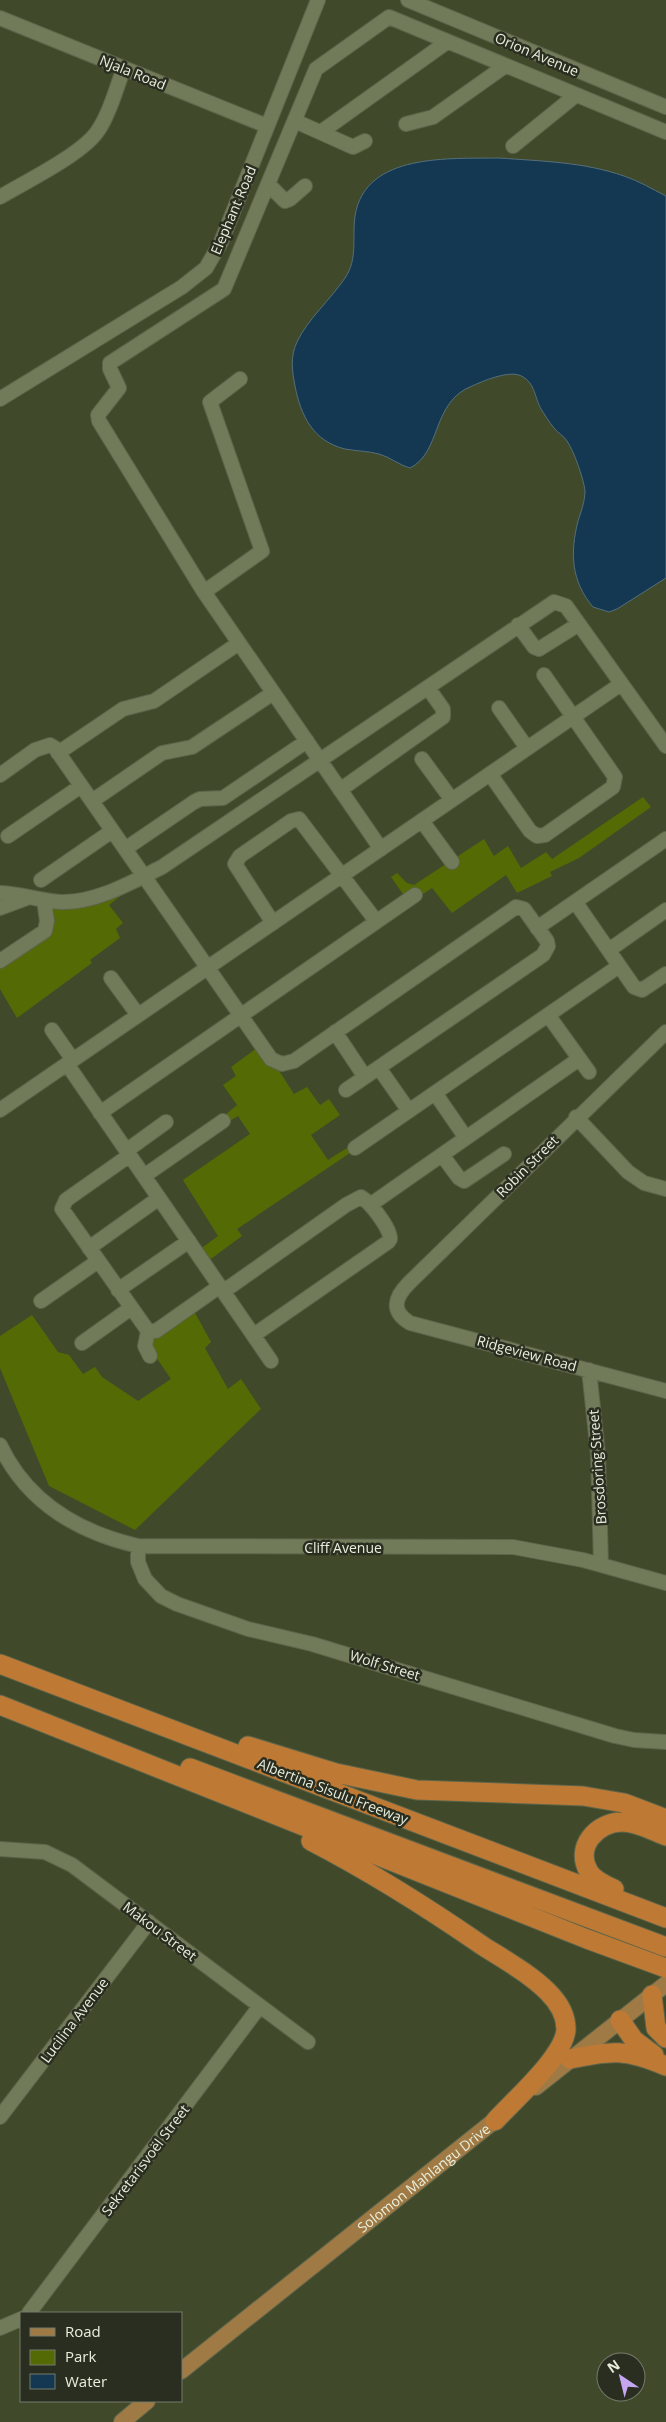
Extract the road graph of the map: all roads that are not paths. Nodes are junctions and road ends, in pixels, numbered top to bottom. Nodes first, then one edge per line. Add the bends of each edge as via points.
1 (408, 0) edge
2 (316, 2) edge
3 (0, 18) edge
4 (447, 42) junction
5 (505, 66) junction
6 (124, 68) junction
7 (576, 95) junction
8 (666, 107) edge
9 (296, 121) junction
10 (406, 124) dead end
11 (267, 126) junction
12 (321, 132) junction
13 (666, 132) edge
14 (365, 141) dead end
15 (513, 146) dead end
16 (269, 185) junction
17 (305, 186) dead end
18 (0, 197) edge
19 (240, 380) dead end
20 (0, 399) edge
21 (204, 592) junction
22 (579, 624) junction
23 (518, 625) junction
24 (239, 643) junction
25 (544, 675) dead end
26 (621, 684) junction
27 (428, 688) junction
28 (273, 693) junction
29 (499, 708) dead end
30 (573, 717) junction
31 (307, 741) junction
32 (666, 746) edge
33 (527, 748) junction
34 (58, 753) junction
35 (422, 759) dead end
36 (320, 760) junction
37 (490, 774) junction
38 (0, 775) edge
39 (81, 786) junction
40 (340, 790) junction
41 (452, 800) junction
42 (92, 801) junction
43 (422, 820) junction
44 (112, 832) junction
45 (8, 836) dead end
46 (666, 839) edge
47 (381, 849) junction
48 (125, 850) junction
49 (452, 862) dead end
50 (143, 876) junction
51 (341, 876) junction
52 (41, 880) dead end
53 (0, 893) edge
54 (415, 895) dead end
55 (27, 898) junction
56 (44, 900) junction
57 (576, 903) junction
58 (0, 908) edge
59 (666, 910) edge
60 (376, 921) junction
61 (273, 923) junction
62 (538, 928) junction
63 (609, 950) junction
64 (0, 960) edge
65 (619, 966) junction
66 (207, 968) junction
67 (666, 974) edge
68 (111, 978) dead end
69 (240, 1015) junction
70 (548, 1015) junction
71 (138, 1016) junction
72 (52, 1030) dead end
73 (335, 1032) junction
74 (666, 1032) edge
75 (580, 1059) junction
76 (70, 1062) junction
77 (378, 1068) junction
78 (589, 1072) dead end
79 (365, 1077) junction
80 (346, 1090) dead end
81 (435, 1093) junction
82 (0, 1110) edge
83 (408, 1111) junction
84 (100, 1113) junction
85 (576, 1117) junction
86 (223, 1121) dead end
87 (166, 1122) dead end
88 (466, 1138) junction
89 (355, 1148) dead end
90 (128, 1153) junction
91 (442, 1154) junction
92 (504, 1154) dead end
93 (144, 1176) junction
94 (666, 1189) edge
95 (159, 1198) junction
96 (370, 1205) junction
97 (189, 1241) junction
98 (89, 1248) junction
99 (98, 1261) junction
100 (222, 1289) junction
101 (118, 1290) junction
102 (41, 1301) dead end
103 (396, 1306) joint
104 (131, 1308) junction
105 (148, 1331) junction
106 (254, 1335) junction
107 (82, 1343) dead end
108 (150, 1356) dead end
109 (272, 1361) dead end
110 (589, 1370) junction
111 (666, 1390) edge
112 (0, 1445) edge
113 (138, 1546) junction
114 (601, 1564) junction
115 (666, 1583) edge
116 (0, 1664) edge
117 (0, 1696) edge
118 (0, 1706) edge
119 (129, 1713) junction
120 (666, 1742) edge
121 (125, 1755) junction
122 (666, 1819) edge
123 (666, 1836) edge
124 (0, 1849) edge
125 (666, 1911) edge
126 (666, 1918) edge
127 (149, 1922) junction
128 (666, 1947) edge
129 (666, 1968) edge
130 (659, 1990) edge
131 (260, 2006) junction
132 (620, 2020) junction
133 (666, 2038) edge
134 (308, 2042) dead end
135 (570, 2060) junction
136 (666, 2062) edge
137 (666, 2066) edge
138 (0, 2118) edge
139 (494, 2121) junction
140 (30, 2312) edge
141 (20, 2319) edge
142 (0, 2328) edge
143 (182, 2370) edge
144 (146, 2402) edge
145 (122, 2422) edge

1 - 8 street, Orion Avenue
2 - 11 street, Elephant Road
3 - 6 street, Njala Road
4 - 5 street
4 - 9 street via 389,17 316,69
4 - 12 street
5 - 7 street
5 - 10 street via 433,117
6 - 11 street, Njala Road
6 - 18 street via 104,120 91,140
7 - 13 street
7 - 15 street
9 - 12 street
9 - 16 street
11 - 20 street, Elephant Road via 229,222 206,268 182,287
12 - 14 street via 353,147
16 - 17 street via 285,201
16 - 21 street via 224,289 110,364 119,388 98,415
19 - 21 street via 210,402 262,551
21 - 24 street
22 - 23 street via 566,606 554,602
22 - 23 street via 539,649
22 - 26 street
23 - 27 street
24 - 28 street
24 - 34 street via 154,701 123,709
25 - 30 street
26 - 30 street
26 - 32 street
27 - 36 street
27 - 40 street via 443,709 443,717
28 - 31 street
28 - 42 street via 192,747 162,753
29 - 33 street
30 - 33 street
30 - 37 street via 615,776 615,783 545,835 537,836 530,831
31 - 36 street
31 - 48 street via 223,798 194,802
33 - 37 street
34 - 38 street via 50,745 42,747
34 - 39 street
35 - 41 street
36 - 40 street
36 - 50 street via 162,867
37 - 41 street
39 - 42 street
39 - 45 street
40 - 47 street
41 - 43 street
42 - 44 street
43 - 47 street
43 - 49 street
44 - 48 street
44 - 52 street
46 - 57 street
47 - 51 street
48 - 50 street
50 - 56 street via 94,896 62,902
50 - 66 street
51 - 60 street
51 - 61 street
51 - 61 street via 299,819 240,856 235,864
53 - 55 street
54 - 60 street
55 - 56 street
55 - 58 street
56 - 64 street via 45,931
57 - 62 street
57 - 63 street
59 - 63 street
60 - 69 street
61 - 66 street
62 - 73 street via 524,909 516,907
62 - 77 street via 548,946 543,955
63 - 65 street
65 - 67 street via 638,990
65 - 70 street
66 - 69 street
66 - 71 street
68 - 71 street
69 - 73 street via 271,1059 282,1064 294,1061
69 - 84 street
70 - 75 street
70 - 81 street
71 - 76 street
72 - 76 street
73 - 79 street
74 - 85 street, Robin Street
75 - 78 street
75 - 88 street
76 - 82 street
76 - 84 street
77 - 79 street
77 - 83 street
79 - 80 street
81 - 83 street
81 - 88 street
83 - 89 street
84 - 90 street
85 - 94 street via 628,1172 644,1183
85 - 103 street, Robin Street via 409,1282 399,1293
86 - 93 street
87 - 90 street
88 - 91 street
90 - 93 street
90 - 98 street via 63,1203 62,1209
91 - 92 street via 464,1181
91 - 96 street
93 - 95 street
95 - 97 street
95 - 98 street
96 - 100 street via 360,1197 355,1199
96 - 106 street via 389,1230 388,1242
97 - 100 street
97 - 101 street
98 - 99 street
99 - 101 street
99 - 102 street
100 - 105 street via 156,1331
100 - 106 street
101 - 104 street
103 - 110 street, Ridgeview Road via 399,1314 410,1323
104 - 105 street
104 - 107 street
105 - 108 street via 145,1346
106 - 109 street
110 - 111 street, Ridgeview Road
110 - 114 street, Brosdoring Street via 598,1454
112 - 113 street, Cliff Avenue via 31,1492 54,1512 97,1535
113 - 114 street, Cliff Avenue via 513,1547
113 - 120 street, Wolf Street via 141,1570 151,1588 161,1596 196,1611 615,1736
114 - 115 street, Cliff Avenue
116 - 119 highway, Albertina Sisulu Freeway
117 - 128 highway, Albertina Sisulu Freeway
118 - 121 highway
119 - 122 highway via 336,1773 417,1790 582,1796 624,1803
119 - 126 highway, Albertina Sisulu Freeway
121 - 129 highway
121 - 139 highway via 337,1854 462,1931 547,1992 562,2012 565,2036 547,2064
123 - 125 highway via 633,1823 614,1822 591,1835 584,1852 587,1867 596,1879 618,1892
124 - 127 street, Makou Street via 45,1852 61,1858
127 - 131 street, Makou Street
127 - 138 street, Lucilina Avenue
130 - 132 main road, Solomon Mahlangu Drive
130 - 133 highway via 656,2028
131 - 134 street, Makou Street
131 - 140 street, Sekretarisvoël Street
132 - 135 main road, Solomon Mahlangu Drive
132 - 136 highway via 639,2045
135 - 137 highway via 612,2051 644,2057
135 - 139 main road, Solomon Mahlangu Drive
139 - 143 main road, Solomon Mahlangu Drive
141 - 142 street
144 - 145 main road

